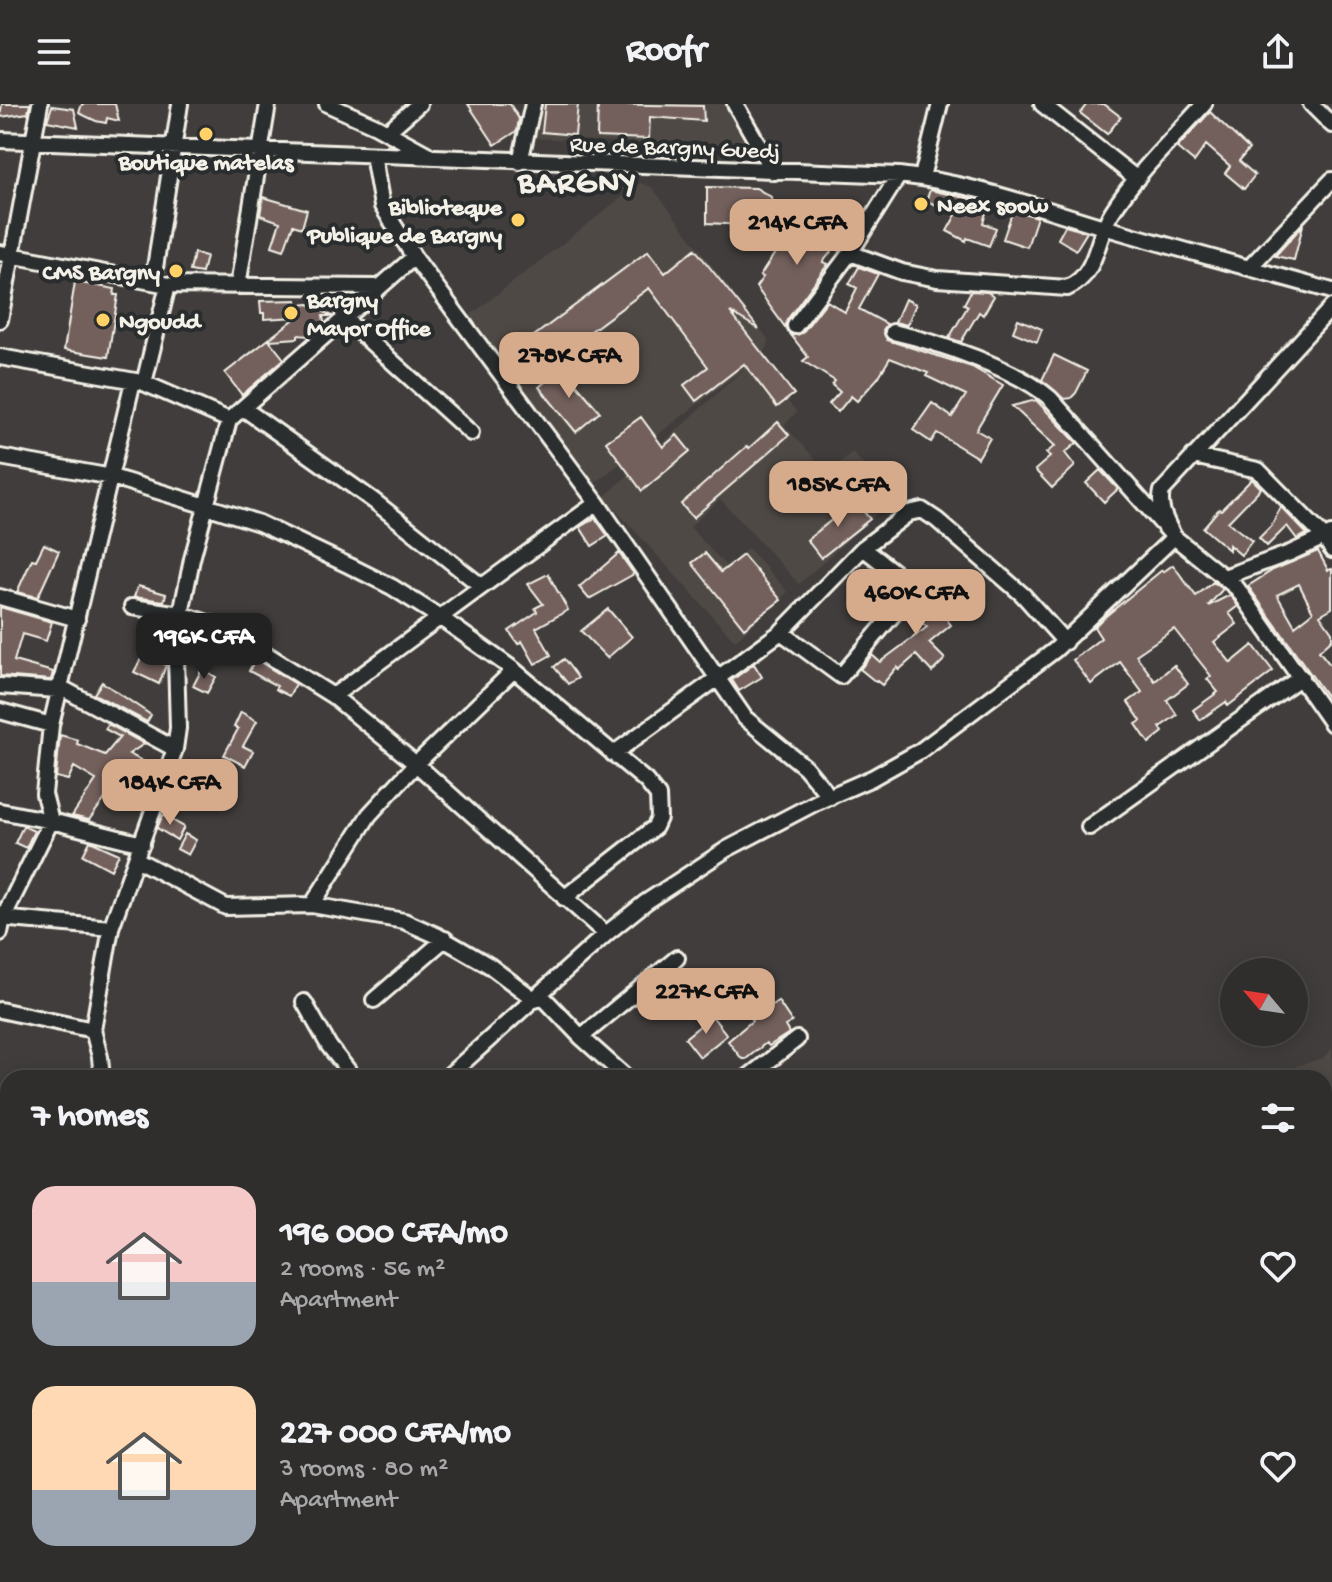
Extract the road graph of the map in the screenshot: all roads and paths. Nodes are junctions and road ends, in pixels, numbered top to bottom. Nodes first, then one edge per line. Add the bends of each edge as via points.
1 (40, 104) edge
2 (180, 104) edge
3 (268, 104) edge
4 (327, 104) edge
5 (419, 104) edge
6 (533, 104) edge
7 (735, 104) edge
8 (940, 104) edge
9 (1042, 104) edge
10 (1204, 104) edge
11 (1311, 104) edge
12 (1332, 125) edge
13 (387, 132) junction
14 (0, 140) edge
15 (35, 142) junction
16 (173, 148) junction
17 (260, 151) junction
18 (373, 155) junction
19 (430, 156) junction
20 (520, 162) junction
21 (774, 172) junction
22 (899, 175) junction
23 (922, 177) junction
24 (1137, 179) junction
25 (1332, 180) edge
26 (1104, 227) junction
27 (850, 253) junction
28 (7, 254) edge
29 (414, 257) junction
30 (1249, 268) junction
31 (161, 283) junction
32 (238, 286) junction
33 (377, 287) junction
34 (1332, 291) edge
35 (1332, 307) edge
36 (343, 317) junction
37 (0, 320) edge
38 (795, 326) dead end
39 (893, 332) dead end
40 (0, 357) edge
41 (138, 382) junction
42 (243, 408) junction
43 (229, 420) junction
44 (471, 433) dead end
45 (1193, 456) junction
46 (0, 457) edge
47 (112, 477) junction
48 (597, 503) junction
49 (206, 506) junction
50 (1174, 537) junction
51 (1330, 540) edge
52 (863, 548) junction
53 (1224, 577) junction
54 (480, 585) junction
55 (0, 597) edge
56 (132, 607) dead end
57 (181, 614) junction
58 (441, 618) junction
59 (77, 619) junction
60 (781, 632) junction
61 (1065, 642) junction
62 (514, 670) junction
63 (1301, 677) junction
64 (717, 679) junction
65 (0, 686) edge
66 (58, 688) junction
67 (333, 696) junction
68 (0, 711) edge
69 (1332, 724) edge
70 (51, 725) junction
71 (175, 749) junction
72 (613, 754) junction
73 (416, 764) junction
74 (830, 797) junction
75 (0, 811) edge
76 (51, 821) junction
77 (1089, 827) dead end
78 (142, 844) junction
79 (136, 859) junction
80 (564, 898) junction
81 (312, 905) junction
82 (1, 923) edge
83 (111, 928) junction
84 (606, 934) junction
85 (445, 939) junction
86 (677, 958) dead end
87 (538, 997) junction
88 (374, 1000) dead end
89 (304, 1002) dead end
90 (0, 1010) edge
91 (93, 1030) junction
92 (581, 1037) junction
93 (797, 1039) dead end
94 (101, 1070) edge
95 (348, 1070) edge
96 (455, 1070) edge
97 (618, 1070) edge
98 (757, 1070) edge

1 - 15 street
2 - 16 street
3 - 17 street
4 - 13 street
5 - 13 street
6 - 20 street
7 - 21 street
8 - 23 street
9 - 24 street
10 - 24 street
11 - 12 street
13 - 19 street
14 - 15 street, Rue de Bargny Guedj
15 - 16 street, Rue de Bargny Guedj
15 - 28 street
16 - 17 street, Rue de Bargny Guedj
16 - 31 street
17 - 18 street, Rue de Bargny Guedj
17 - 32 street
18 - 19 street, Rue de Bargny Guedj
18 - 29 street via 382,206
19 - 20 street, Rue de Bargny Guedj
20 - 21 street, Rue de Bargny Guedj
21 - 22 street, Rue de Bargny Guedj
22 - 23 street, Rue de Bargny Guedj
22 - 27 street
23 - 26 street, Rue de Bargny Guedj via 1016,198
24 - 26 street
25 - 30 street
26 - 27 street via 1092,265 1080,282 1067,288 937,279
26 - 30 street, Rue de Bargny Guedj
27 - 38 street
28 - 31 street
28 - 37 street
29 - 33 street
29 - 48 street
30 - 34 street, Rue de Bargny Guedj
31 - 32 street
31 - 41 street
32 - 33 street
33 - 36 street
35 - 45 street
36 - 42 street
36 - 44 street
39 - 50 street via 927,340 1040,389
40 - 41 street
41 - 43 street
41 - 47 street
42 - 43 street
42 - 54 street
43 - 49 street
45 - 50 street via 1162,491 1162,514
45 - 51 street via 1258,470
46 - 47 street
47 - 49 street
47 - 59 street
48 - 54 street
48 - 64 street
49 - 57 street
49 - 58 street via 259,523 350,566
50 - 53 street
50 - 61 street
51 - 53 street
52 - 60 street
52 - 60 street via 913,591 841,676
52 - 61 street via 909,513 922,510 1023,595
53 - 63 street
54 - 58 street
55 - 59 street
56 - 57 street
57 - 67 street via 228,630
57 - 71 street
58 - 62 street
58 - 67 street
59 - 66 street
60 - 64 street
61 - 74 street via 920,751
62 - 72 street
62 - 73 street
63 - 69 street
63 - 77 street
64 - 72 street
64 - 74 street via 745,718 805,767
65 - 66 street
66 - 70 street
66 - 71 street
67 - 73 street
68 - 70 street
70 - 76 street via 44,794
71 - 78 street
72 - 80 street via 658,796 659,818 655,827
73 - 80 street
73 - 81 street via 369,815
74 - 84 street via 727,849
75 - 76 street
76 - 78 street
76 - 82 street
78 - 79 street
79 - 81 street via 226,907
79 - 83 street
80 - 84 street
81 - 85 street via 404,921
82 - 83 street
83 - 91 street
84 - 87 street
85 - 87 street
85 - 88 street
86 - 92 street
87 - 92 street
87 - 96 street
89 - 95 street
90 - 91 street
91 - 94 street
92 - 97 street
93 - 98 street

